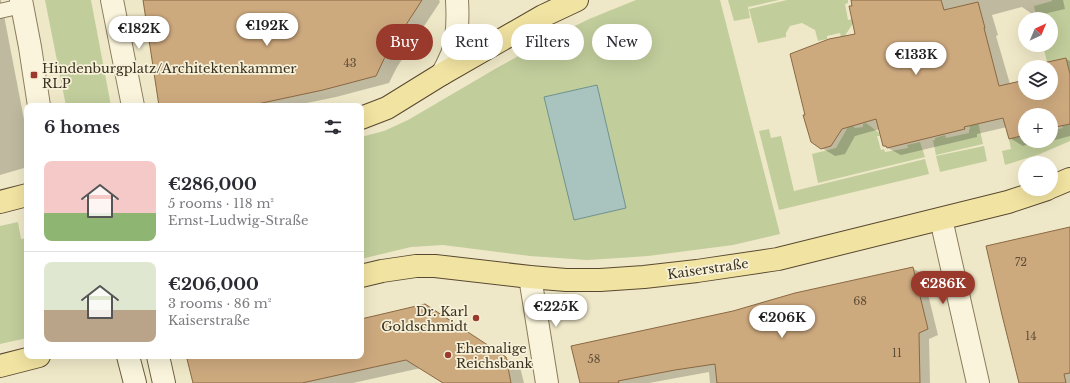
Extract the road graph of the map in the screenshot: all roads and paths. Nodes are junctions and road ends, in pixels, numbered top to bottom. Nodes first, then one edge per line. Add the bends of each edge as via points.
1 (112, 0) edge
2 (457, 0) edge
3 (577, 0) edge
4 (21, 3) edge
5 (0, 11) edge
6 (442, 74) junction
7 (39, 103) edge
8 (132, 103) edge
9 (364, 117) edge
10 (1070, 179) edge
11 (1058, 184) edge
12 (24, 196) edge
13 (1026, 196) edge
14 (0, 202) edge
15 (941, 219) junction
16 (364, 275) edge
17 (530, 277) junction
18 (27, 359) edge
19 (129, 359) edge
20 (159, 359) edge
21 (0, 366) edge
22 (135, 383) edge
23 (164, 383) edge
24 (547, 383) edge
25 (978, 383) edge

1 - 8 street
2 - 6 street via 457,32 453,53
3 - 6 main road via 543,16
4 - 5 lane
4 - 7 street
6 - 9 main road via 387,108
10 - 11 main road
12 - 14 main road
13 - 15 main road, Kaiserstraße
15 - 17 main road, Kaiserstraße via 778,259 696,271 600,280
15 - 25 street
16 - 17 main road, Kaiserstraße via 416,266
17 - 24 street
18 - 21 main road
19 - 22 street
20 - 23 street

